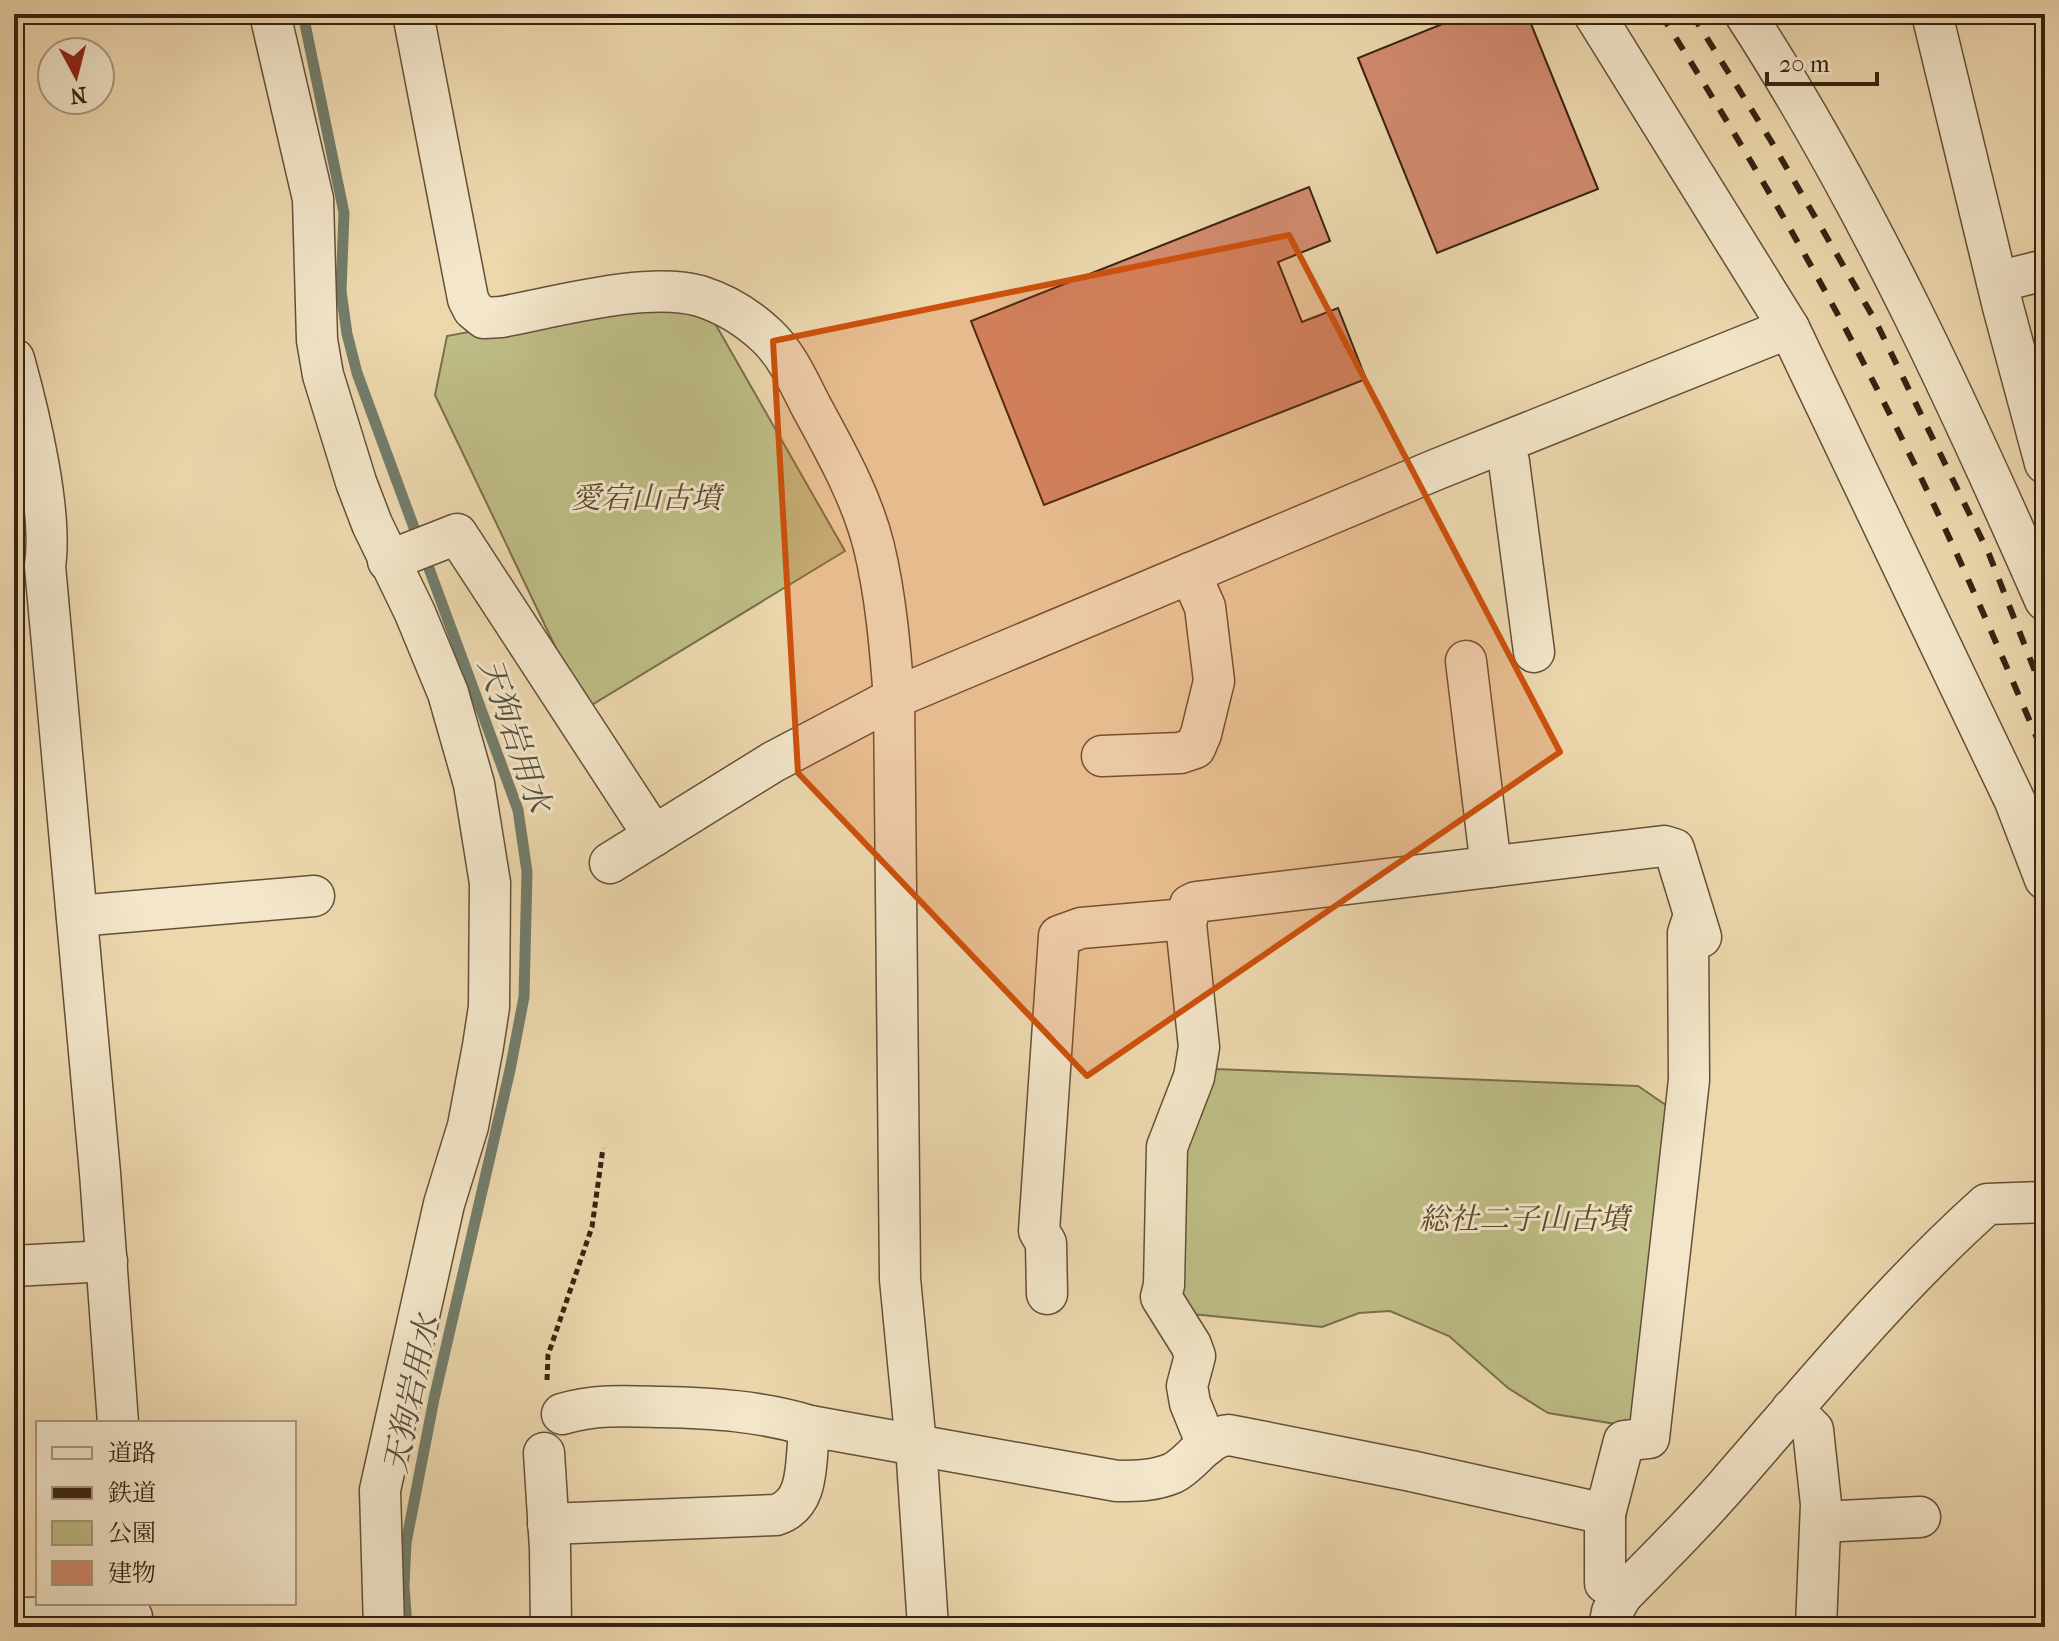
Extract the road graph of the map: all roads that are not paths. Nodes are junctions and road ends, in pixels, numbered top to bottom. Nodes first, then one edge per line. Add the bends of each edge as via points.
1 (270, 14) edge
2 (413, 14) edge
3 (1594, 14) edge
4 (1745, 14) edge
5 (1932, 14) edge
6 (2045, 270) edge
7 (1997, 282) junction
8 (1789, 328) junction
9 (14, 359) edge
10 (1503, 443) junction
11 (2045, 463) edge
12 (388, 561) junction
13 (1190, 573) junction
14 (2045, 600) edge
15 (1534, 652) dead end
16 (1466, 661) dead end
17 (894, 698) junction
18 (1102, 756) dead end
19 (654, 836) junction
20 (610, 863) dead end
21 (1491, 867) junction
22 (2045, 879) edge
23 (314, 896) dead end
24 (77, 916) junction
25 (1187, 919) junction
26 (2045, 1202) edge
27 (107, 1261) junction
28 (14, 1266) edge
29 (1047, 1294) dead end
30 (555, 1398) road end
31 (1792, 1409) junction
32 (118, 1421) edge
33 (810, 1426) junction
34 (916, 1445) junction
35 (1207, 1445) junction
36 (544, 1453) dead end
37 (1605, 1514) junction
38 (1920, 1517) dead end
39 (1821, 1522) junction
40 (548, 1524) junction
41 (1615, 1611) edge
42 (132, 1616) edge
43 (14, 1618) edge
44 (384, 1627) edge
45 (551, 1627) edge
46 (928, 1627) edge
47 (1816, 1627) edge

1 - 12 street via 313,199 317,340 323,375 356,482
2 - 17 street via 473,309 484,318 501,317 633,293 677,292 724,306 769,337 787,359 865,519 886,612
3 - 8 street
4 - 14 street via 1903,295
5 - 7 street
6 - 7 street
7 - 11 street
8 - 10 street
8 - 22 street via 2015,801
9 - 24 street via 48,544 45,566
10 - 13 street
10 - 15 street
12 - 19 street via 457,534
12 - 44 street via 448,693 474,784 490,883 491,940 489,1007 468,1126 444,1204 380,1490
13 - 17 street
13 - 18 street via 1205,607 1214,681 1195,748
16 - 21 street
17 - 19 street via 773,762
17 - 34 street via 900,1279
19 - 20 street
21 - 25 street via 1196,902
21 - 37 street via 1664,846 1674,849 1697,926 1688,933 1689,1080 1649,1438 1624,1441
23 - 24 street
24 - 27 street
25 - 29 street via 1081,928 1059,936 1039,1231 1046,1243
25 - 35 street via 1199,1047 1194,1077 1167,1147 1161,1297 1195,1356 1187,1386
26 - 31 street via 1987,1204 1926,1261
27 - 28 street
27 - 32 street
30 - 33 street via 774,1415
31 - 39 street via 1813,1430
31 - 41 street
33 - 34 street
33 - 40 street via 800,1497 786,1512
34 - 35 street via 1117,1481 1172,1473
34 - 46 street
35 - 37 street via 1219,1435 1229,1435
36 - 40 street
37 - 41 street via 1605,1583
38 - 39 street
39 - 47 street
40 - 45 street
42 - 43 street

